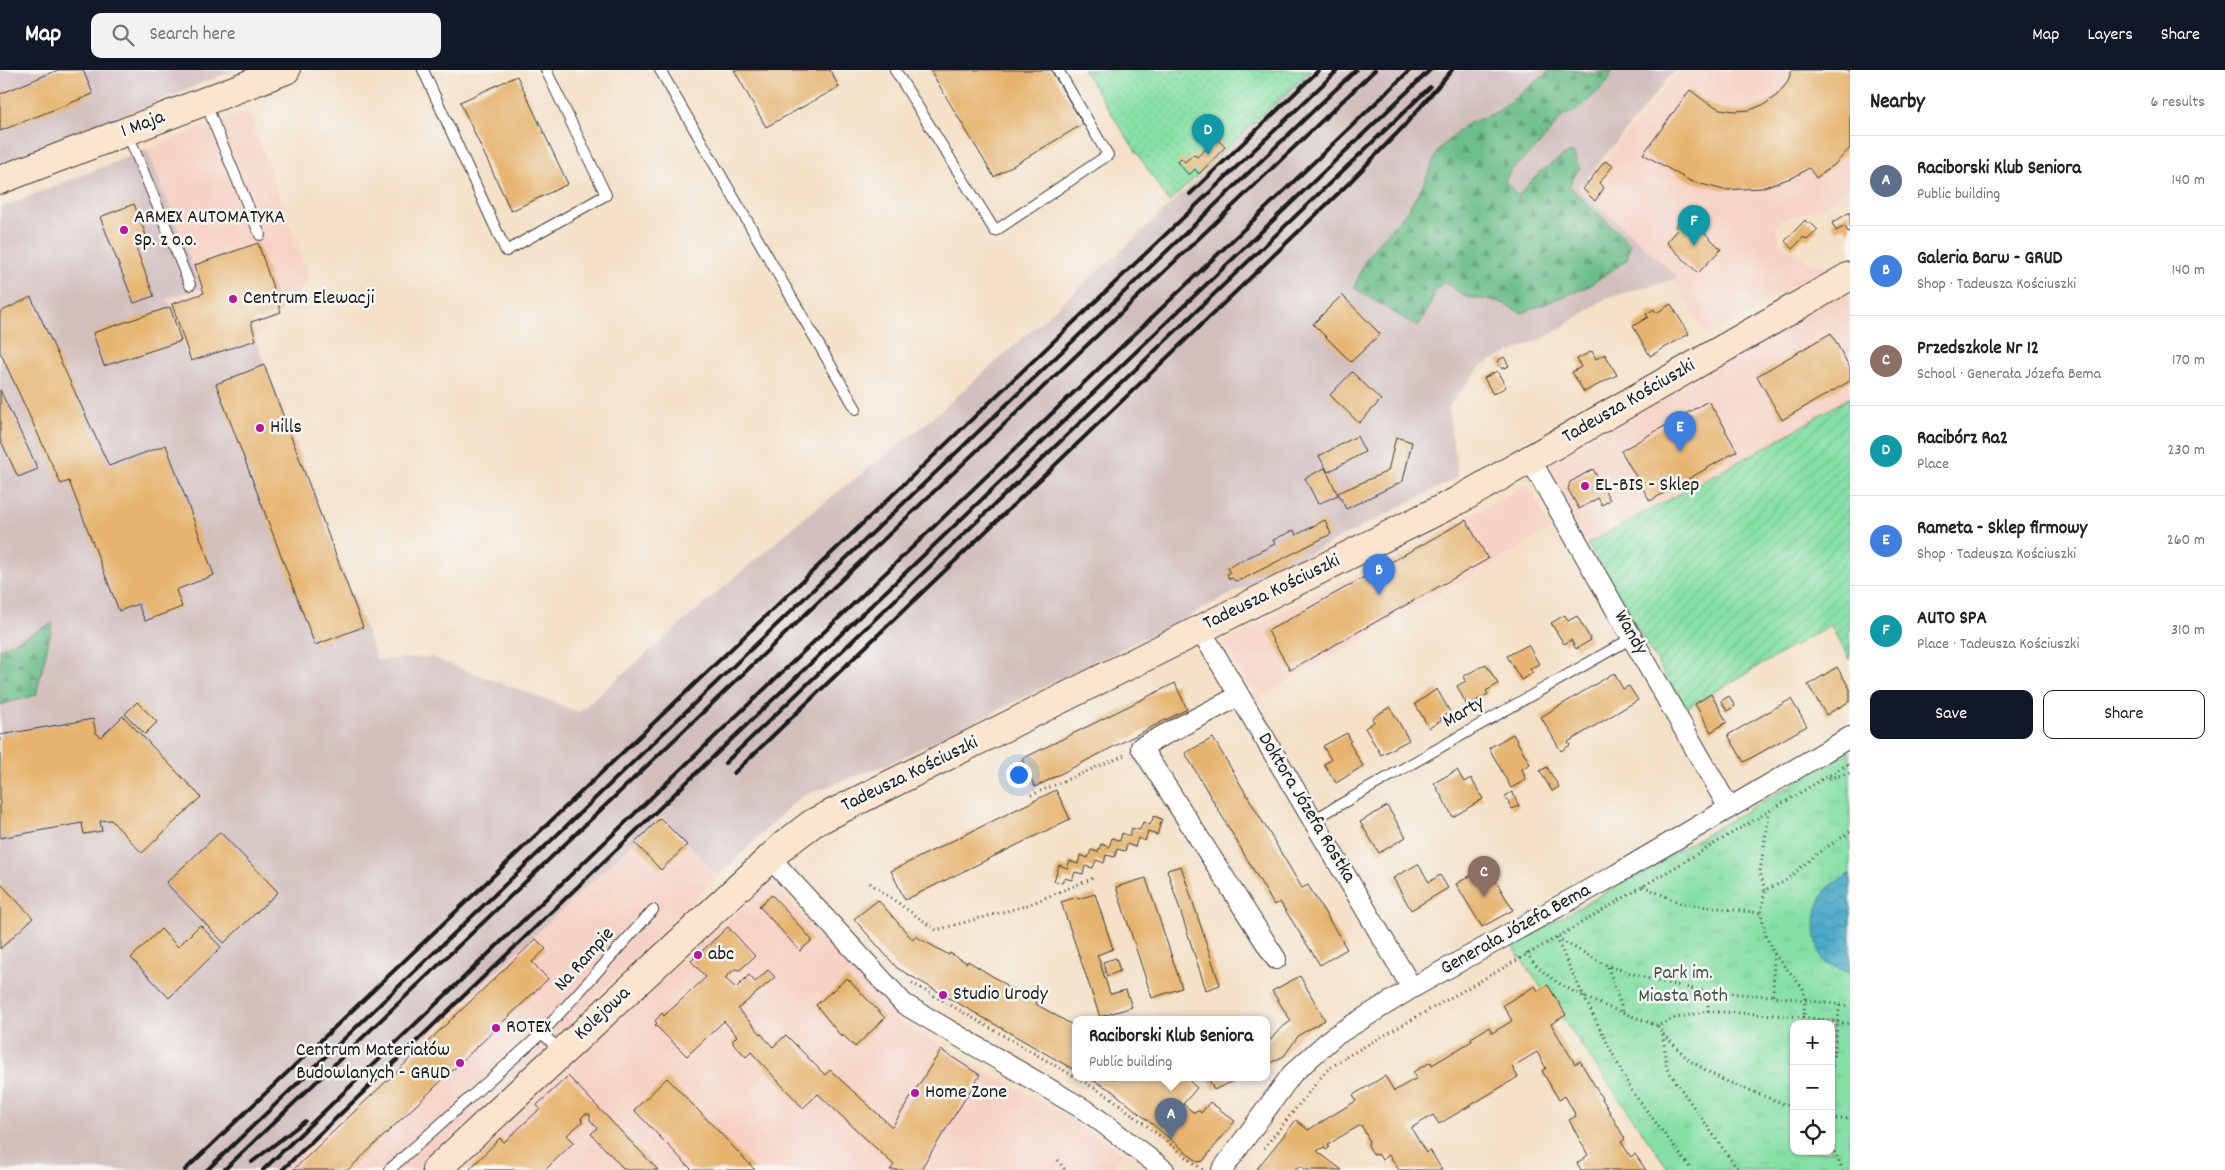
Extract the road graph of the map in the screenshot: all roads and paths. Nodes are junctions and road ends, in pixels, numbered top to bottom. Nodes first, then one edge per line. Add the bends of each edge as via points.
1 (286, 70) edge
2 (422, 70) edge
3 (546, 70) edge
4 (660, 70) edge
5 (894, 70) edge
6 (1058, 70) edge
7 (205, 101) junction
8 (126, 131) junction
9 (0, 180) edge
10 (260, 235) dead end
11 (1850, 276) edge
12 (190, 285) dead end
13 (856, 409) dead end
14 (1530, 459) junction
15 (1200, 629) junction
16 (1632, 638) junction
17 (1239, 696) junction
18 (1850, 737) edge
19 (1141, 748) junction
20 (1850, 763) edge
21 (1850, 773) edge
22 (1826, 779) junction
23 (1031, 795) dead end
24 (1728, 808) junction
25 (1770, 813) junction
26 (1313, 820) junction
27 (1850, 832) edge
28 (770, 858) junction
29 (1096, 877) dead end
30 (870, 882) dead end
31 (1643, 886) junction
32 (1765, 890) junction
33 (653, 910) dead end
34 (1761, 913) junction
35 (1556, 938) junction
36 (1526, 953) junction
37 (1774, 954) junction
38 (1276, 959) dead end
39 (1608, 966) junction
40 (906, 980) dead end
41 (1412, 988) junction
42 (1708, 992) junction
43 (1582, 995) junction
44 (1773, 996) junction
45 (1805, 998) junction
46 (1840, 1003) junction
47 (1850, 1006) edge
48 (1708, 1011) junction
49 (1623, 1012) junction
50 (1804, 1017) junction
51 (1838, 1022) junction
52 (1850, 1024) edge
53 (1658, 1026) junction
54 (542, 1033) junction
55 (1662, 1034) junction
56 (1333, 1037) junction
57 (562, 1053) junction
58 (1346, 1057) junction
59 (1832, 1065) edge
60 (1072, 1075) edge
61 (1082, 1081) edge
62 (1790, 1106) edge
63 (1835, 1119) edge
64 (1850, 1119) edge
65 (1835, 1153) edge
66 (1259, 1155) dead end
67 (1058, 1160) dead end
68 (388, 1170) edge
69 (436, 1170) edge
70 (1065, 1170) edge
71 (1164, 1170) edge
72 (1203, 1170) edge
73 (1222, 1170) edge
74 (1692, 1170) edge
75 (1738, 1170) edge
76 (1843, 1170) edge

1 - 7 main road, 1 Maja
2 - 3 lane via 506,251 606,195
4 - 13 lane
5 - 6 lane via 995,231 1108,155
7 - 8 main road, 1 Maja
7 - 10 lane
8 - 9 main road, 1 Maja
8 - 12 lane
11 - 14 main road, Tadeusza Kościuszki
14 - 15 main road, Tadeusza Kościuszki via 1458,501
14 - 16 street, Wandy
15 - 17 street, Doktora Józefa Rostka
15 - 28 main road, Tadeusza Kościuszki via 813,823
16 - 24 street, Wandy
16 - 26 lane, Marty
17 - 19 street
17 - 26 street, Doktora Józefa Rostka
18 - 24 street, Generała Józefa Bema
19 - 23 path
19 - 38 street
20 - 22 path
21 - 22 path
22 - 25 path
24 - 41 street, Generała Józefa Bema
25 - 31 path
25 - 32 path via 1760,871
26 - 41 street, Doktora Józefa Rostka
27 - 32 path via 1819,852 1784,882
28 - 57 main road, Kolejowa
28 - 71 street via 904,1004 1090,1113
29 - 30 path via 1025,906 936,930
31 - 34 path via 1682,904
31 - 35 path
32 - 34 path
33 - 54 lane, Na Rampie
34 - 37 path
35 - 36 path
35 - 39 path
35 - 43 path
36 - 43 path via 1533,964 1558,984
36 - 58 path
37 - 44 path
37 - 45 path via 1803,988
39 - 42 path
39 - 49 path
40 - 60 path
41 - 56 street, Generała Józefa Bema
42 - 44 path
42 - 48 path
43 - 49 path
43 - 74 path via 1631,1090
44 - 45 path
45 - 46 path
45 - 50 path
46 - 47 path
46 - 51 path
48 - 50 path
48 - 53 path via 1672,1019
49 - 53 path
50 - 51 path
51 - 52 path
51 - 59 path
53 - 55 path
54 - 57 lane
54 - 68 lane, Na Rampie
55 - 62 path via 1690,1061 1723,1080
55 - 75 path via 1667,1069
56 - 58 path
56 - 73 street, Generała Józefa Bema via 1292,1074
57 - 69 main road, Kolejowa
58 - 66 path via 1326,1071
61 - 72 path via 1110,1097
63 - 64 path
65 - 76 path
67 - 70 path

